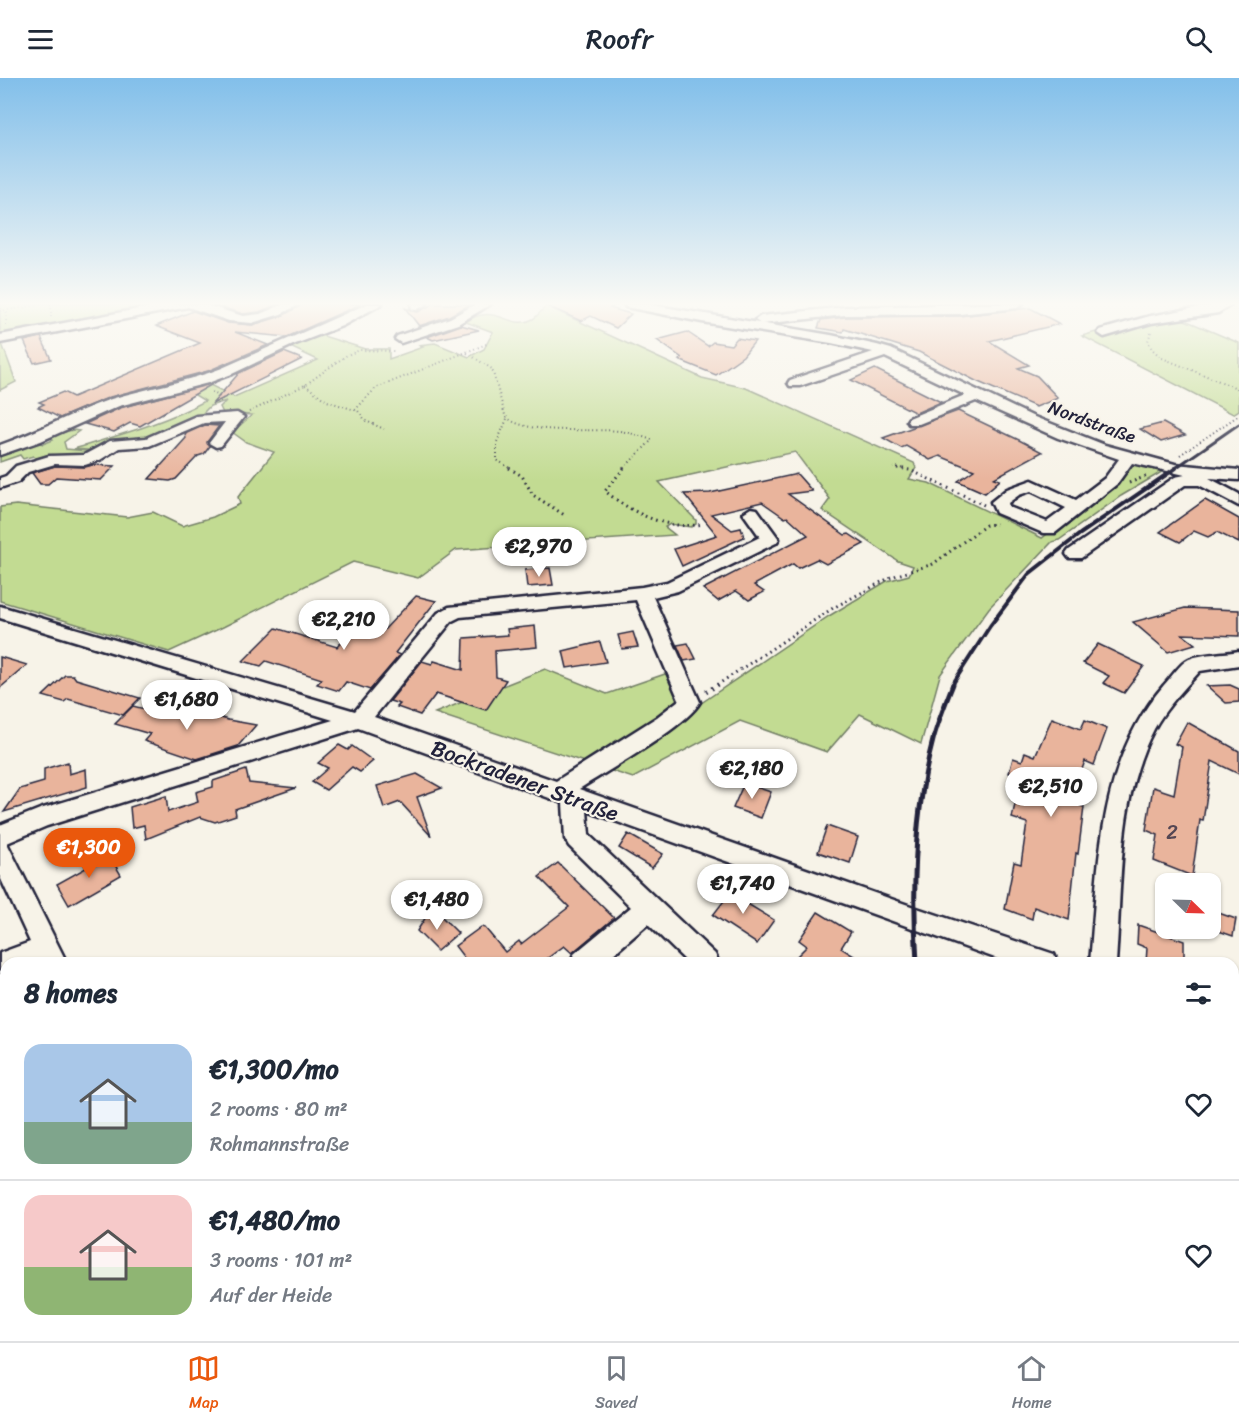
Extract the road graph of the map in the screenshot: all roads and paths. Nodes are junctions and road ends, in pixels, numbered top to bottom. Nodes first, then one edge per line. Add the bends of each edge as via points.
1 (244, 363) edge
2 (334, 363) edge
3 (441, 363) edge
4 (483, 363) edge
5 (854, 363) edge
6 (909, 363) edge
7 (1175, 363) edge
8 (795, 383) dead end
9 (305, 385) junction
10 (1239, 389) edge
11 (978, 395) junction
12 (355, 410) junction
13 (1239, 415) edge
14 (237, 417) junction
15 (507, 419) junction
16 (914, 421) dead end
17 (384, 429) dead end
18 (216, 443) dead end
19 (0, 450) edge
20 (1129, 457) junction
21 (1164, 466) junction
22 (893, 467) dead end
23 (1239, 475) edge
24 (1201, 476) junction
25 (0, 483) edge
26 (1239, 501) edge
27 (1077, 507) junction
28 (1002, 510) junction
29 (751, 513) dead end
30 (566, 516) dead end
31 (703, 524) dead end
32 (1075, 554) dead end
33 (874, 585) dead end
34 (642, 593) junction
35 (0, 612) edge
36 (1239, 658) edge
37 (690, 702) junction
38 (358, 720) junction
39 (565, 795) junction
40 (0, 836) edge
41 (0, 851) edge
42 (648, 908) junction
43 (50, 955) edge
44 (590, 957) edge
45 (700, 957) edge
46 (1027, 957) edge
47 (1105, 957) edge

1 - 19 street via 187,385 114,403
2 - 9 path
3 - 12 path via 376,388
4 - 15 path via 495,374
5 - 8 street
6 - 11 street, Nordstraße
7 - 10 path
9 - 12 path via 327,401
9 - 14 path
11 - 16 street
11 - 20 street, Nordstraße via 1095,447
12 - 17 path via 366,421
13 - 21 path
14 - 18 street
14 - 25 street via 201,419 149,442 115,444 85,460 54,459 22,469 12,479
15 - 30 path via 497,442 497,460 522,476 533,495
15 - 31 path via 534,426 645,435 652,440 607,483 605,491 623,506 664,524 691,528
20 - 21 street, Nordstraße
20 - 27 street via 1111,481
21 - 24 street, Nordstraße
22 - 28 path via 910,470
23 - 24 street, Nordstraße
24 - 26 street, Nordstraße
24 - 32 street via 1181,480
27 - 28 street via 1048,529
27 - 28 street via 1032,485 999,502
29 - 34 street via 770,539 672,587
33 - 37 path
34 - 37 street
34 - 38 street via 456,611 446,617
35 - 38 street, Bockradener Straße
36 - 47 street via 1194,665 1145,726 1118,803
37 - 39 street
38 - 39 street, Bockradener Straße
38 - 40 street via 40,819
39 - 42 street via 577,839
39 - 46 street, Bockradener Straße
41 - 43 street
42 - 44 street
42 - 45 street

